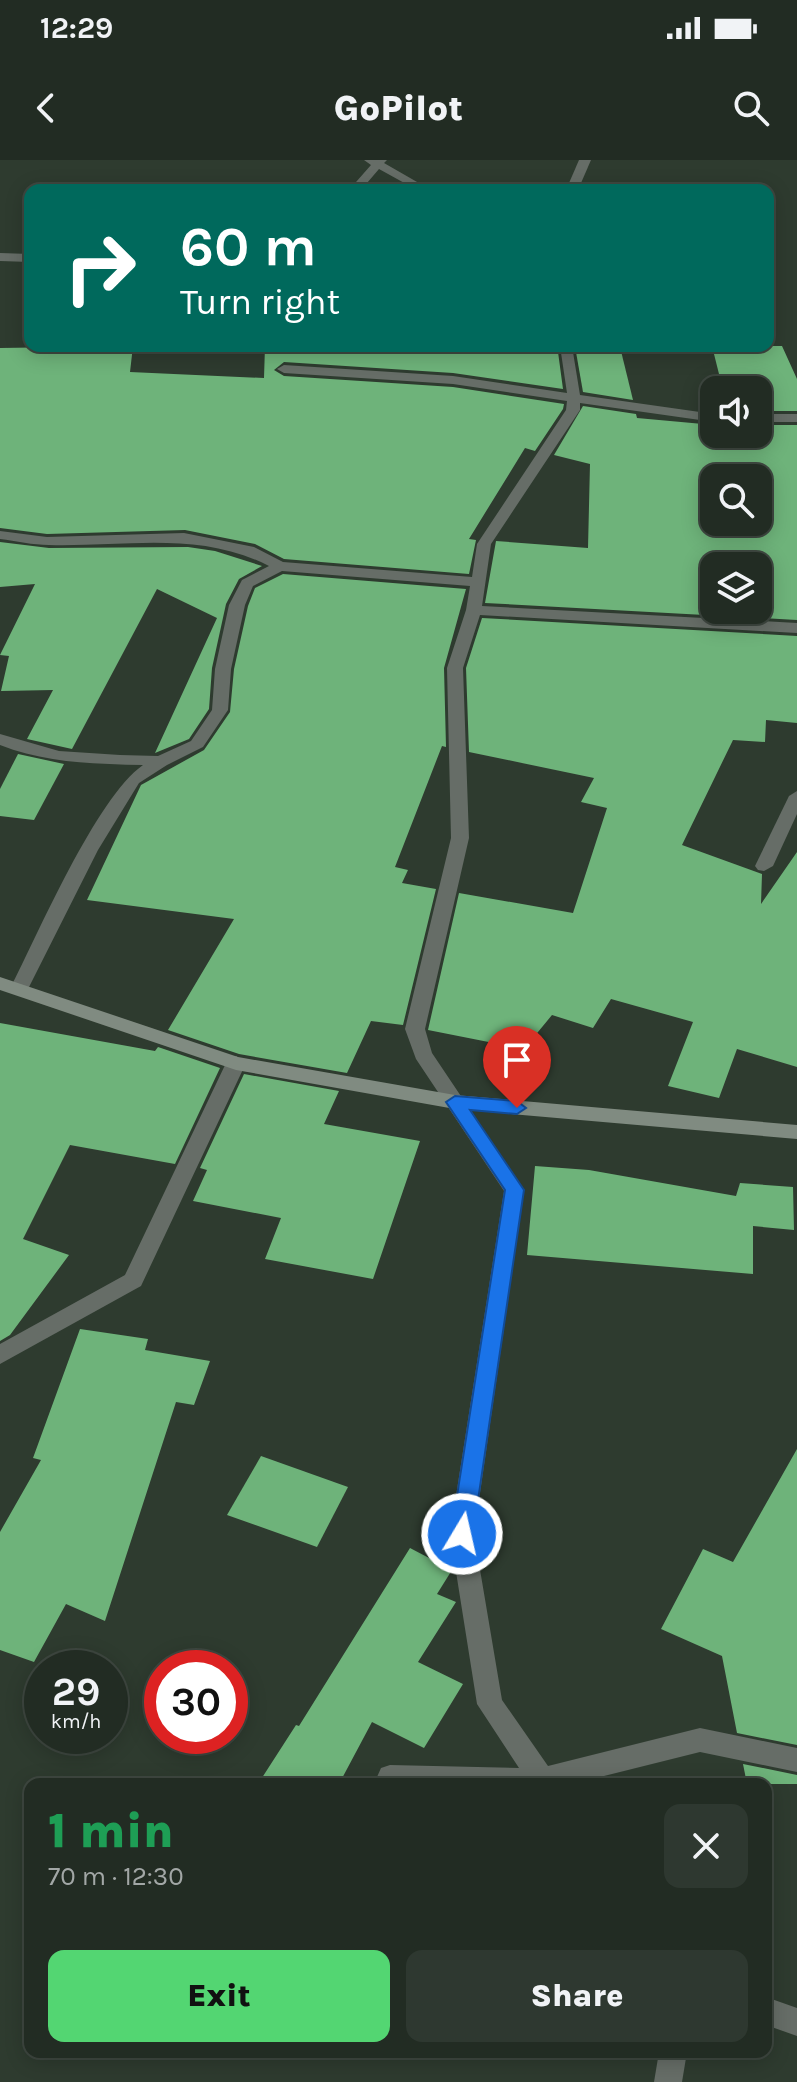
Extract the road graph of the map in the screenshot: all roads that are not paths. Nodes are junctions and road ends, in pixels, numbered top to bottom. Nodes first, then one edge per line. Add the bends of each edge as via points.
1 (585, 160) edge
2 (377, 161) edge
3 (360, 184) edge
4 (415, 184) edge
5 (575, 184) edge
6 (0, 257) edge
7 (24, 258) edge
8 (567, 352) edge
9 (284, 369) dead end
10 (574, 398) junction
11 (700, 416) edge
12 (772, 418) edge
13 (797, 418) edge
14 (0, 535) edge
15 (280, 566) junction
16 (477, 582) junction
17 (474, 610) junction
18 (797, 628) edge
19 (0, 739) edge
20 (161, 761) junction
21 (797, 796) edge
22 (764, 866) dead end
23 (10, 986) edge
24 (236, 1063) junction
25 (455, 1102) junction
26 (797, 1132) edge
27 (0, 1355) edge
28 (797, 1760) edge
29 (390, 1777) dead end
30 (421, 1778) edge
31 (540, 1778) edge
32 (558, 1778) edge
33 (772, 2013) edge
34 (797, 2022) edge
35 (672, 2058) edge
36 (668, 2082) edge

1 - 5 street
2 - 3 street
2 - 4 street
6 - 7 street
8 - 10 street
9 - 10 street via 453,380
10 - 11 street
10 - 16 street via 573,410 484,544
12 - 13 street
14 - 15 street via 47,541 184,537 249,550
15 - 16 street
15 - 20 street via 247,583 237,605 220,710 197,744
16 - 17 street
17 - 18 street
17 - 25 street via 455,668 460,838 415,1029 423,1054
19 - 20 street via 27,751
20 - 23 street via 133,780
21 - 22 street
23 - 24 street
24 - 25 street
24 - 27 street via 133,1280
25 - 26 street
25 - 31 street via 514,1190 462,1534 490,1704
28 - 32 street via 700,1740
29 - 30 street
33 - 34 street
35 - 36 street

